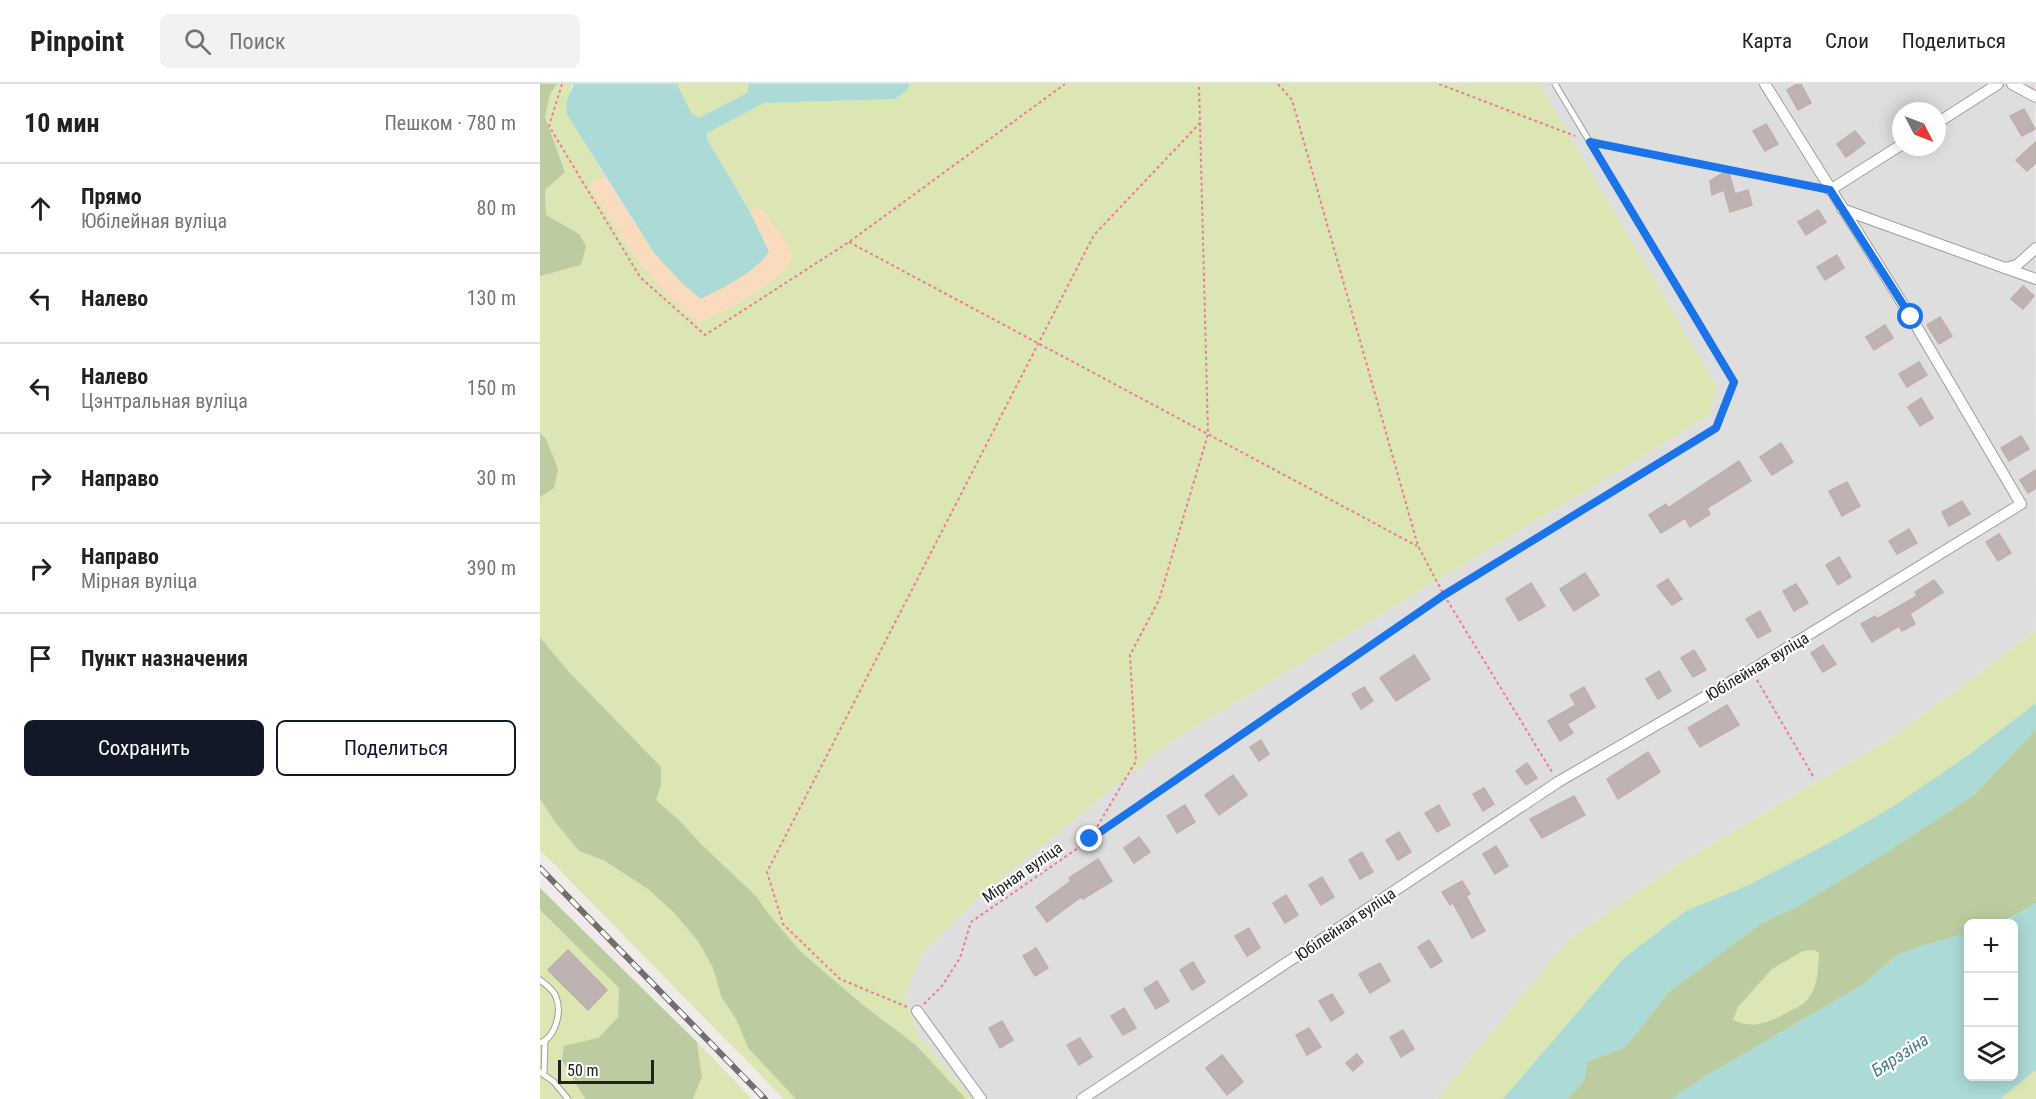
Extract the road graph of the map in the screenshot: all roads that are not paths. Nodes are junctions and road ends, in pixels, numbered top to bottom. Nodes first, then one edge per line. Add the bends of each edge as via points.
1 (1555, 84) edge
2 (1765, 84) edge
3 (1998, 84) edge
4 (2012, 84) edge
5 (2036, 97) edge
6 (1946, 117) edge
7 (1892, 151) edge
8 (1830, 190) junction
9 (1842, 209) junction
10 (2036, 248) edge
11 (2005, 268) junction
12 (2036, 279) edge
13 (1734, 382) road end
14 (540, 980) edge
15 (917, 1011) road end
16 (542, 1042) edge
17 (542, 1072) edge
18 (568, 1099) edge
19 (981, 1099) edge
20 (1082, 1099) edge

1 - 13 lane
2 - 8 street, Юбілейная вуліца
3 - 6 street
4 - 5 street
7 - 8 street
8 - 9 street, Юбілейная вуліца
9 - 11 street
9 - 20 street, Юбілейная вуліца via 2021,504 1751,670 1558,782
10 - 11 street via 2017,265
11 - 12 street
14 - 16 lane via 556,995 558,1010 555,1026
15 - 19 street
16 - 17 lane
17 - 18 lane

